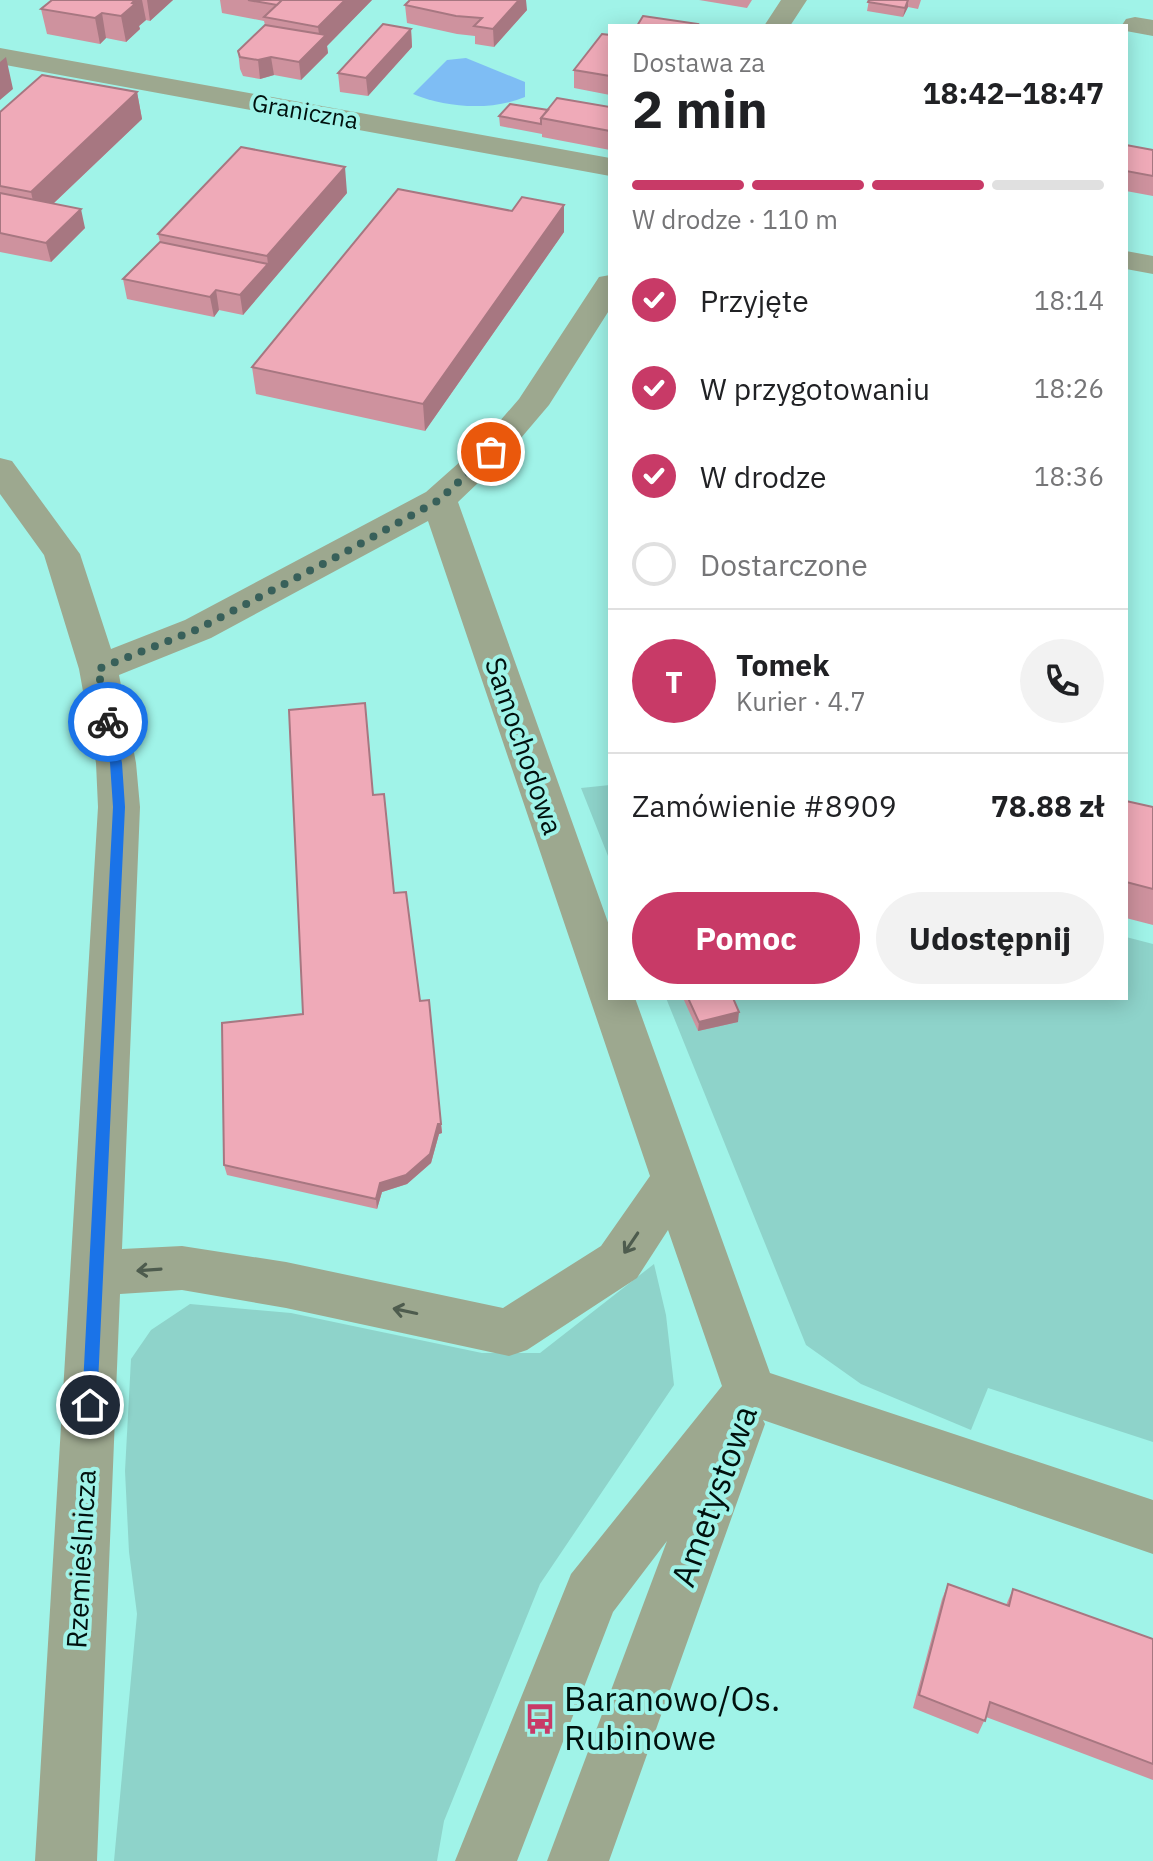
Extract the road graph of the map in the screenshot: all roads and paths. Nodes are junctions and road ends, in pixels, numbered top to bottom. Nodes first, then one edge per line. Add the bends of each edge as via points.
1 (794, 0) edge
2 (778, 24) edge
3 (0, 56) edge
4 (608, 167) edge
5 (1128, 260) edge
6 (1153, 265) edge
7 (608, 287) edge
8 (0, 469) edge
9 (439, 500) junction
10 (98, 669) junction
11 (608, 985) edge
12 (613, 1000) edge
13 (675, 1179) junction
14 (96, 1273) junction
15 (750, 1391) junction
16 (1153, 1527) edge
17 (66, 1861) edge
18 (486, 1861) edge
19 (578, 1861) edge

1 - 2 street
3 - 4 street, Graniczna
5 - 6 street
7 - 9 street via 532,405
8 - 10 street, Rzemieślnicza via 62,554
9 - 10 street via 198,629
9 - 11 street, Samochodowa
10 - 14 street, Rzemieślnicza via 119,807
12 - 13 street
13 -> 14 street via 619,1262 509,1333 182,1268
13 - 15 street
14 - 17 street, Rzemieślnicza
15 - 16 street, Ametystowa
15 - 18 street via 591,1594
15 - 19 street, Ametystowa

